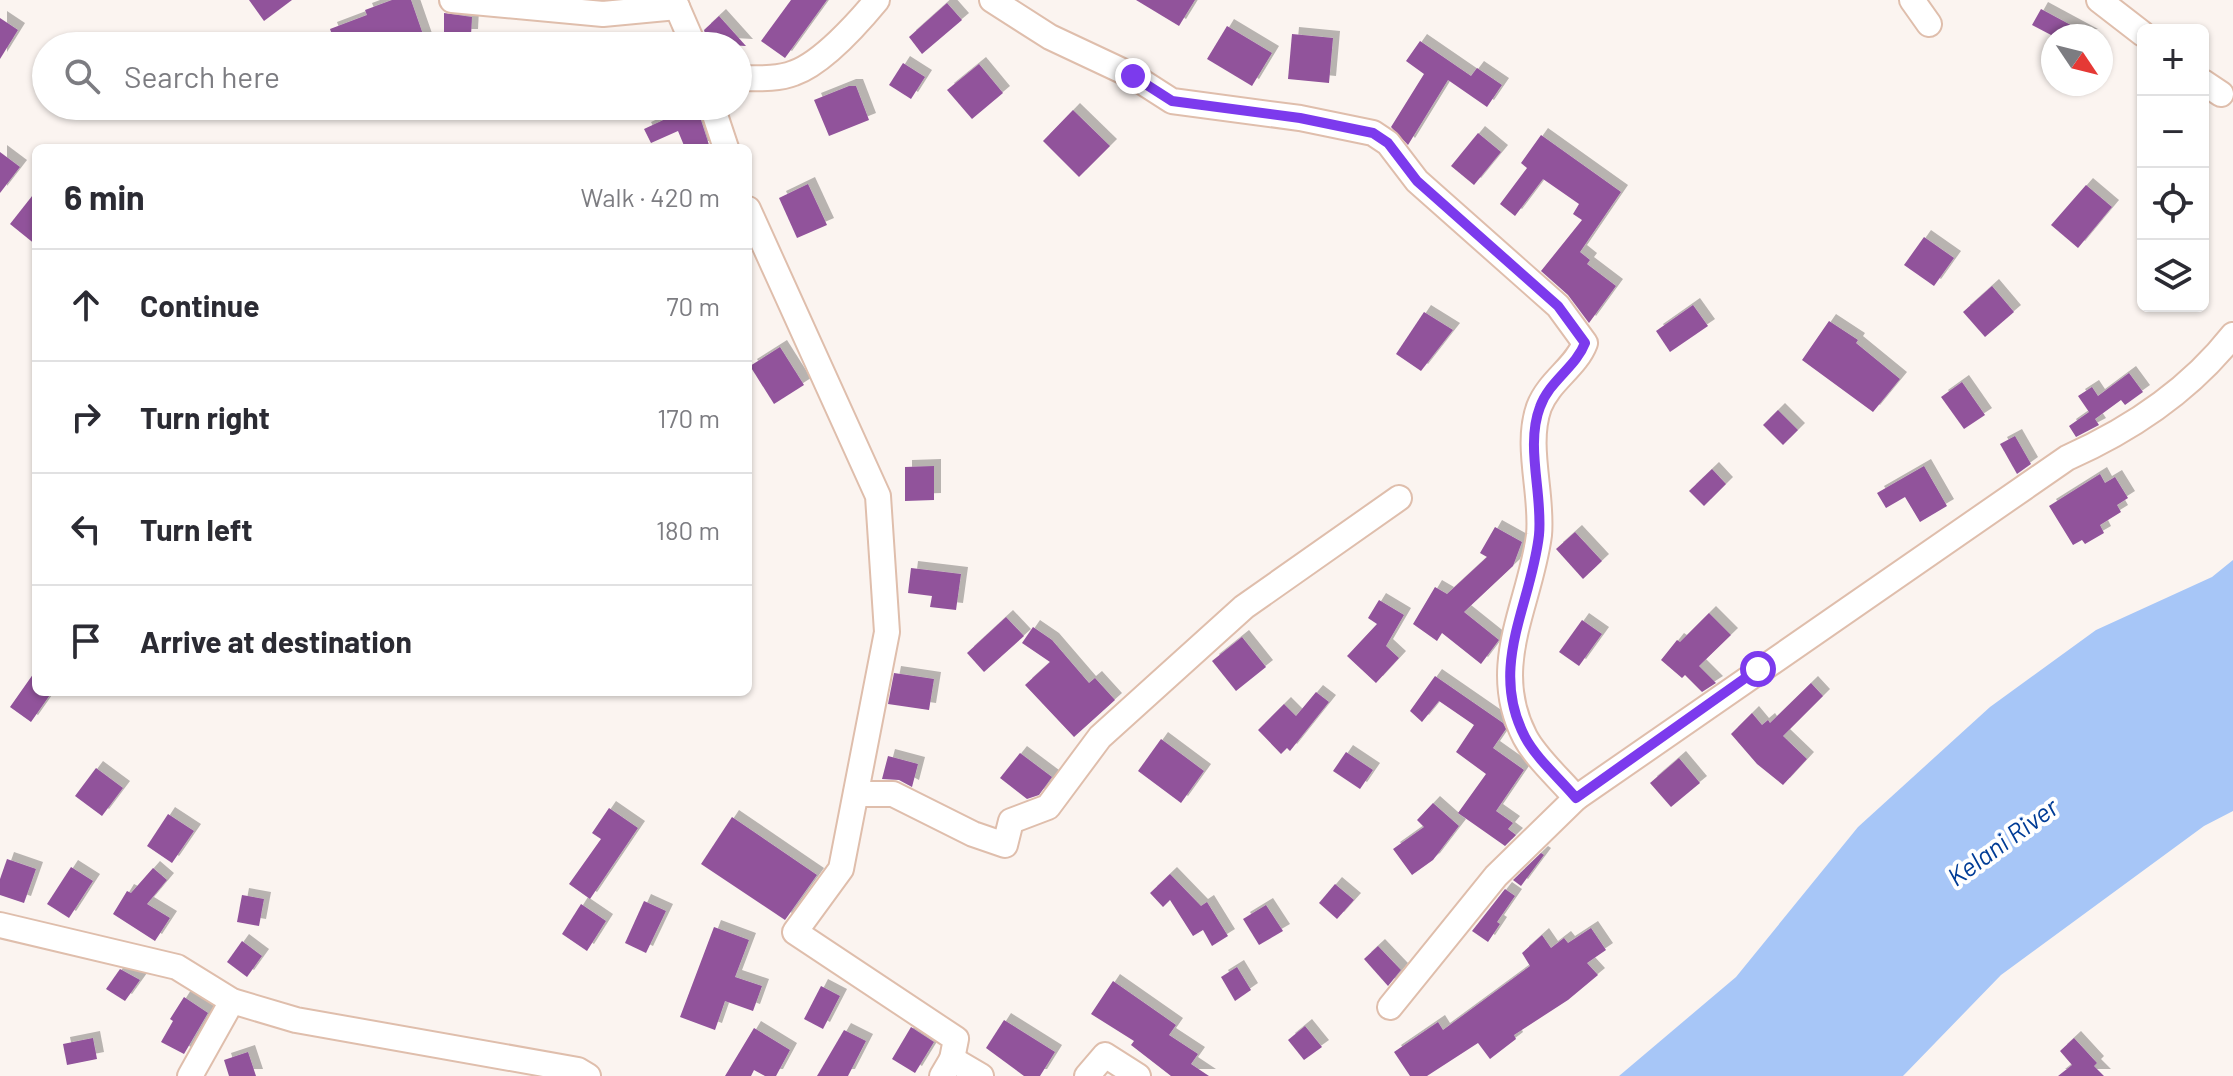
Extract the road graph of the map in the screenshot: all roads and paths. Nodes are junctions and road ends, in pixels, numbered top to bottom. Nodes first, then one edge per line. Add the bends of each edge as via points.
1 (452, 0) edge
2 (877, 0) edge
3 (992, 0) edge
4 (1912, 0) edge
5 (2099, 0) edge
6 (676, 4) edge
7 (1929, 24) dead end
8 (2137, 29) edge
9 (688, 32) edge
10 (752, 78) edge
11 (717, 120) edge
12 (725, 144) edge
13 (752, 218) edge
14 (2233, 335) edge
15 (1399, 498) dead end
16 (856, 794) junction
17 (1576, 798) junction
18 (0, 925) edge
19 (232, 1001) junction
20 (1390, 1007) dead end
21 (947, 1068) edge
22 (190, 1076) edge
23 (588, 1076) edge
24 (981, 1076) edge
25 (1087, 1076) edge
26 (1138, 1076) edge

1 - 6 street via 603,14
2 - 10 street via 855,27 796,73
3 - 17 street via 1172,101 1373,133 1388,143 1417,181 1558,306 1585,343 1555,379 1535,422 1539,534 1513,638 1508,685 1525,738
4 - 7 street
5 - 8 street
6 - 9 street
11 - 12 street
13 - 16 street via 878,496 887,632
14 - 17 street via 2187,387 2114,437 2067,458
15 - 16 street via 1244,607 1100,737 1048,807 1011,821 1005,845 893,794
16 - 21 street via 841,869 795,932 956,1039
17 - 20 street via 1496,876
18 - 19 street via 177,967
19 - 22 street
19 - 23 street via 296,1020 578,1070
21 - 24 street
25 - 26 street via 1105,1055

